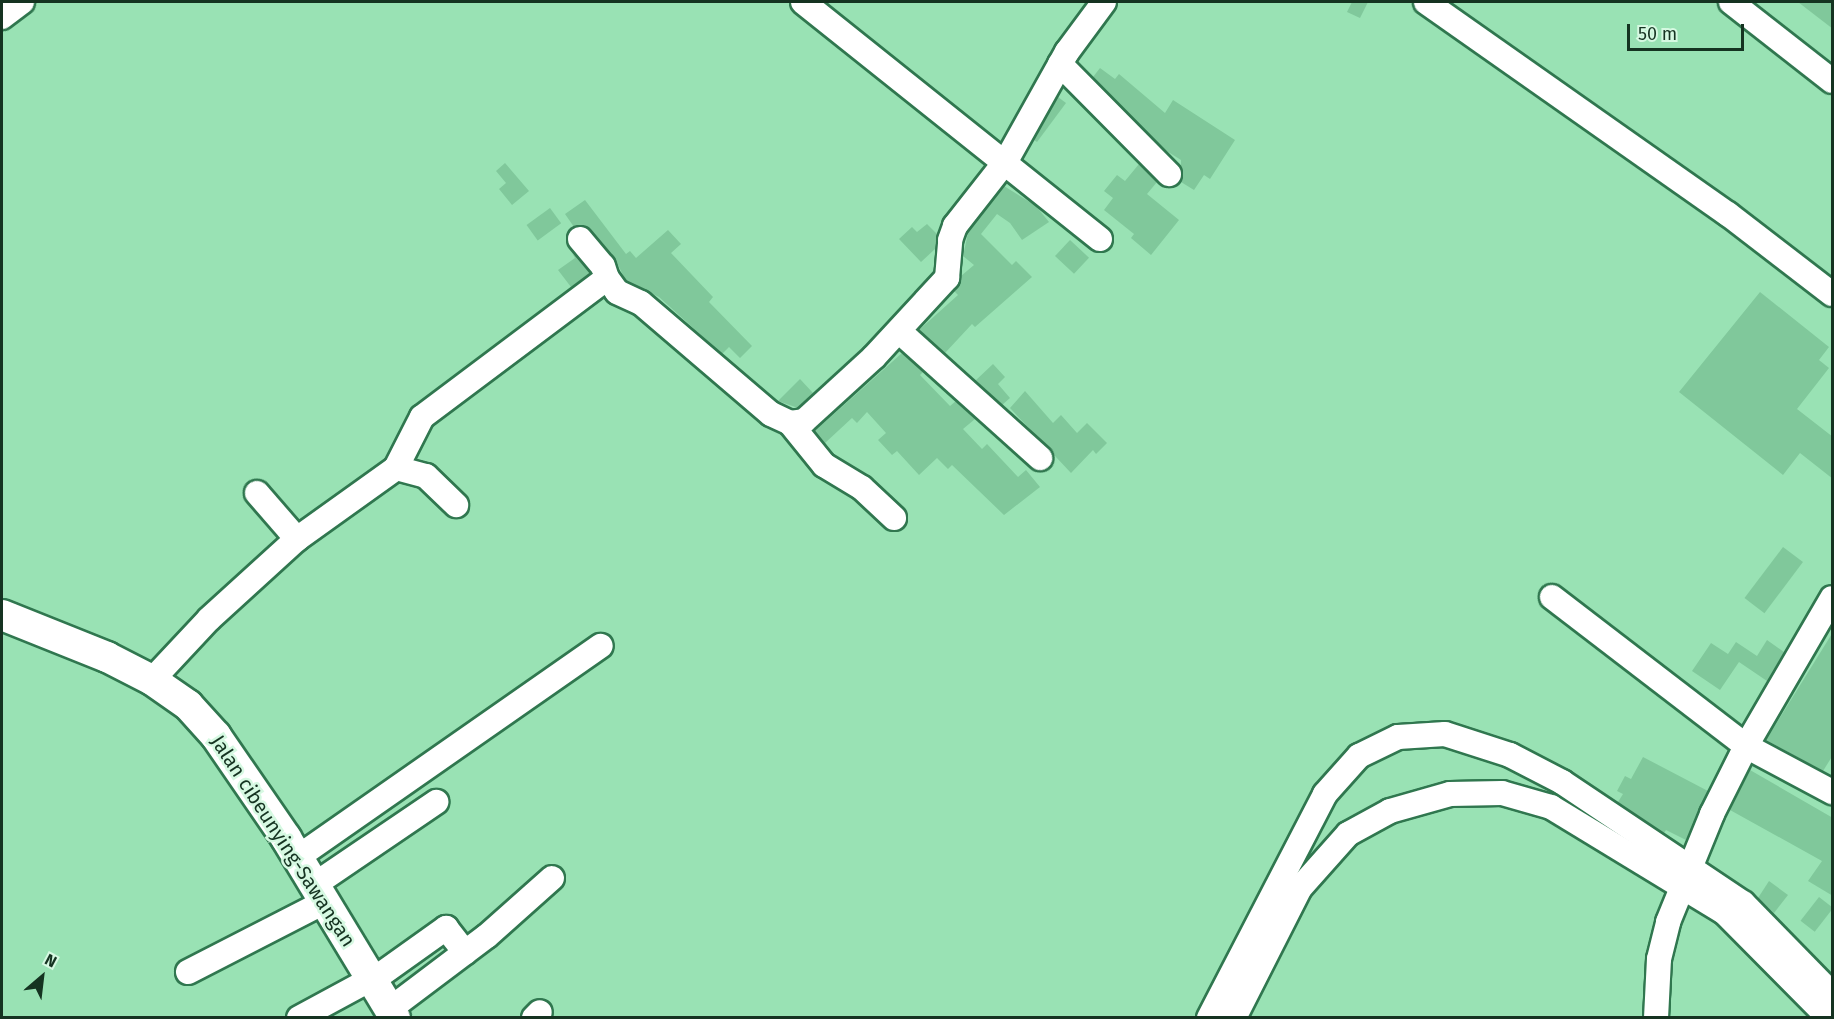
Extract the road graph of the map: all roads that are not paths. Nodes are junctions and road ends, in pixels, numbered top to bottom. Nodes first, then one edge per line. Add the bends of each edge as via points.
1 (22, 2) edge
2 (803, 2) edge
3 (1104, 2) edge
4 (1426, 2) edge
5 (1731, 2) edge
6 (2, 17) edge
7 (1060, 64) junction
8 (1833, 81) edge
9 (1006, 161) junction
10 (1169, 174) dead end
11 (580, 239) dead end
12 (1100, 239) dead end
13 (607, 278) junction
14 (1833, 294) edge
15 (899, 331) junction
16 (790, 423) junction
17 (1040, 458) dead end
18 (396, 468) junction
19 (257, 493) dead end
20 (456, 505) dead end
21 (894, 518) dead end
22 (297, 538) junction
23 (1552, 597) dead end
24 (1833, 598) edge
25 (11, 619) edge
26 (601, 646) dead end
27 (152, 680) junction
28 (1746, 746) junction
29 (1562, 782) junction
30 (1833, 792) edge
31 (436, 802) dead end
32 (1551, 807) junction
33 (1296, 850) junction
34 (298, 857) junction
35 (1321, 864) junction
36 (1686, 876) junction
37 (552, 878) dead end
38 (319, 893) junction
39 (465, 952) junction
40 (188, 972) dead end
41 (372, 980) junction
42 (1833, 994) edge
43 (392, 1013) edge
44 (299, 1017) edge
45 (1209, 1017) edge
46 (1233, 1017) edge
47 (1656, 1017) edge
48 (1829, 1017) edge

1 - 6 street
2 - 9 street
3 - 7 street
4 - 14 street via 1728,214
5 - 8 street
7 - 9 street
7 - 10 street
9 - 12 street
9 - 15 street via 955,226 950,240 948,278
11 - 13 street via 603,266
13 - 16 street via 617,292 641,303 771,414
13 - 18 street via 422,417
15 - 16 street via 813,414
15 - 17 street
16 - 21 street via 824,465 861,488
18 - 20 street via 426,476
18 - 22 street
19 - 22 street
22 - 27 street via 209,619
23 - 28 street
24 - 28 street
25 - 27 main road, Jalan cibeunying-Sawangan via 108,657
26 - 34 street
27 - 34 main road, Jalan cibeunying-Sawangan via 188,705 216,735
28 - 30 street
28 - 36 street
29 - 32 street
29 - 33 street via 1510,755 1445,734 1398,737 1359,756 1324,794
29 - 36 street
31 - 38 street
32 - 35 street via 1502,793 1450,794 1390,811 1373,820 1348,834
32 - 36 street
33 - 35 street
33 - 45 street
34 - 38 main road, Jalan cibeunying-Sawangan
35 - 46 street via 1300,888
36 - 42 street via 1743,903
36 - 47 street via 1661,945
36 - 48 street
37 - 39 street
38 - 40 street
38 - 41 main road, Jalan cibeunying-Sawangan
39 - 41 street via 446,928
39 - 43 street
41 - 43 main road, Jalan cibeunying-Sawangan
41 - 44 street

